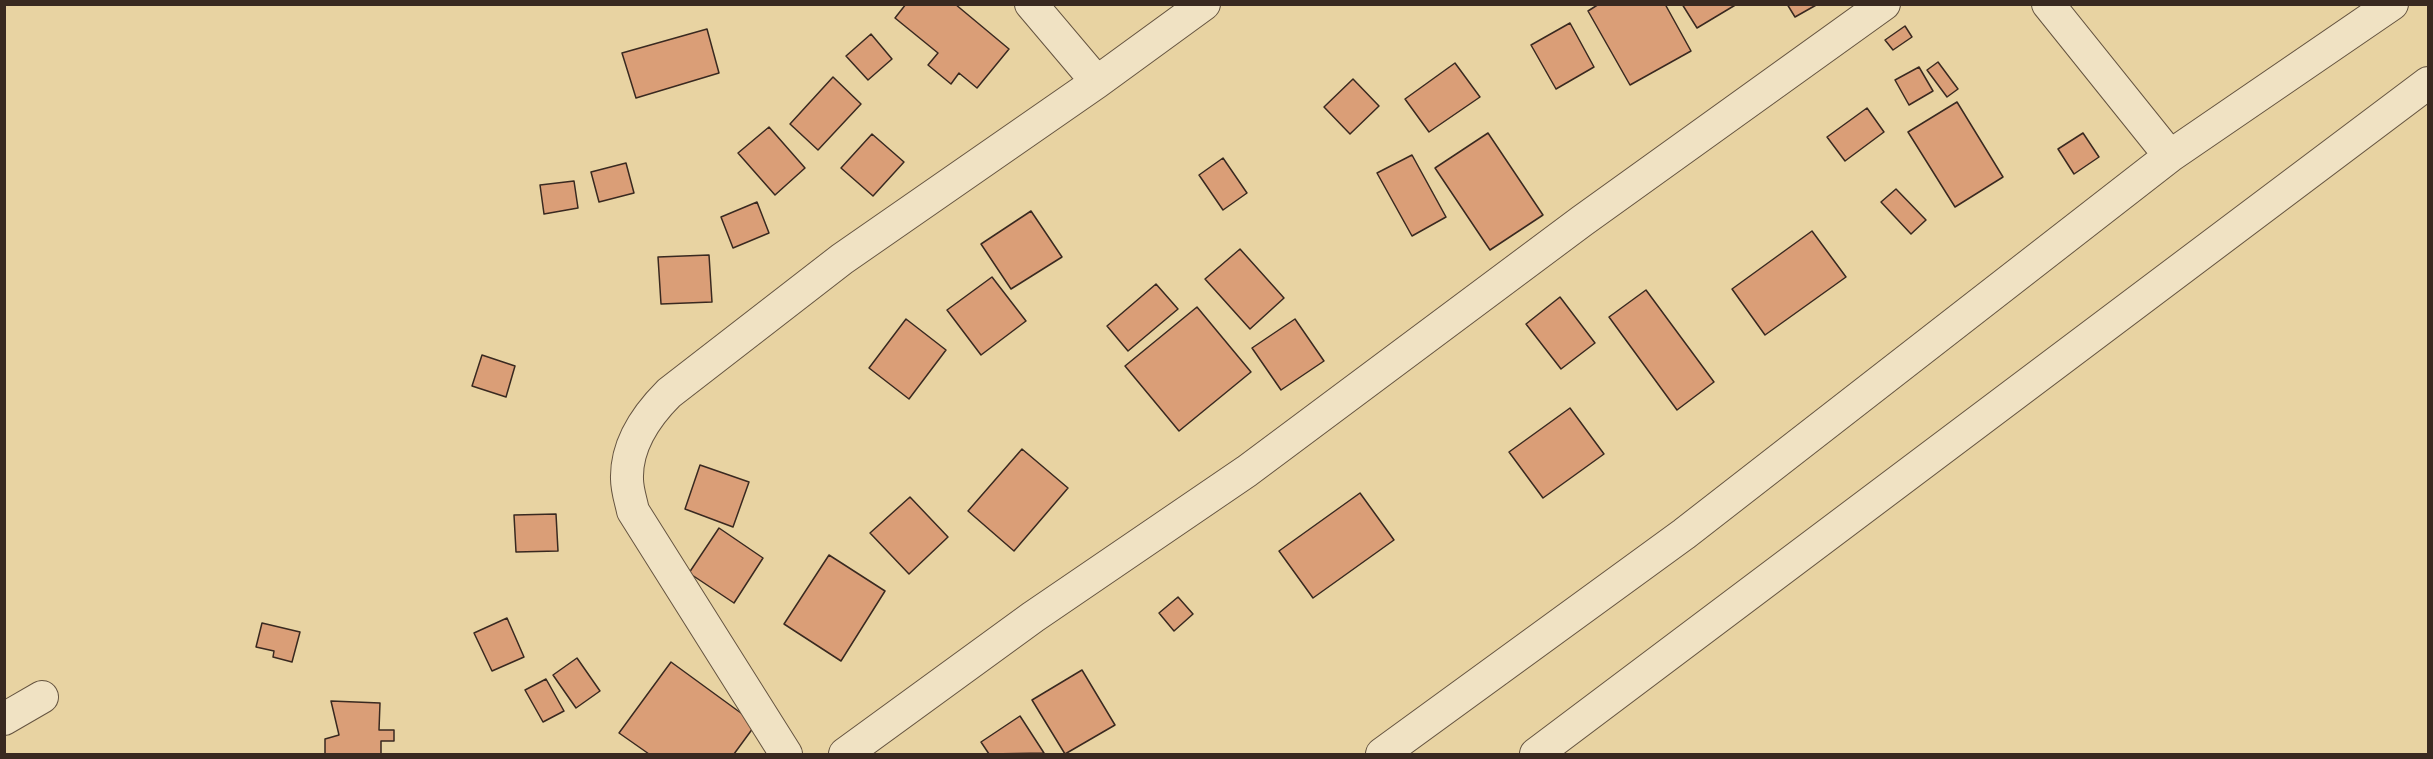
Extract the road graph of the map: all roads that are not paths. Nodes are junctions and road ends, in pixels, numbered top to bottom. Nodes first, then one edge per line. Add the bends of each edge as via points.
1 (1031, 4) edge
2 (1204, 4) edge
3 (1884, 4) edge
4 (2048, 4) edge
5 (2392, 4) edge
6 (1097, 82) junction
7 (2428, 83) edge
8 (2170, 156) junction
9 (42, 697) dead end
10 (4, 719) edge
11 (1393, 751) edge
12 (786, 754) edge
13 (845, 754) edge
14 (1536, 754) edge

1 - 6 street
2 - 6 street
3 - 13 street via 1246,471 1033,617
4 - 8 street
5 - 8 street
6 - 12 street via 842,259 669,393 637,436 628,458 627,481 633,511
7 - 14 street
8 - 11 street via 1684,534
9 - 10 street

